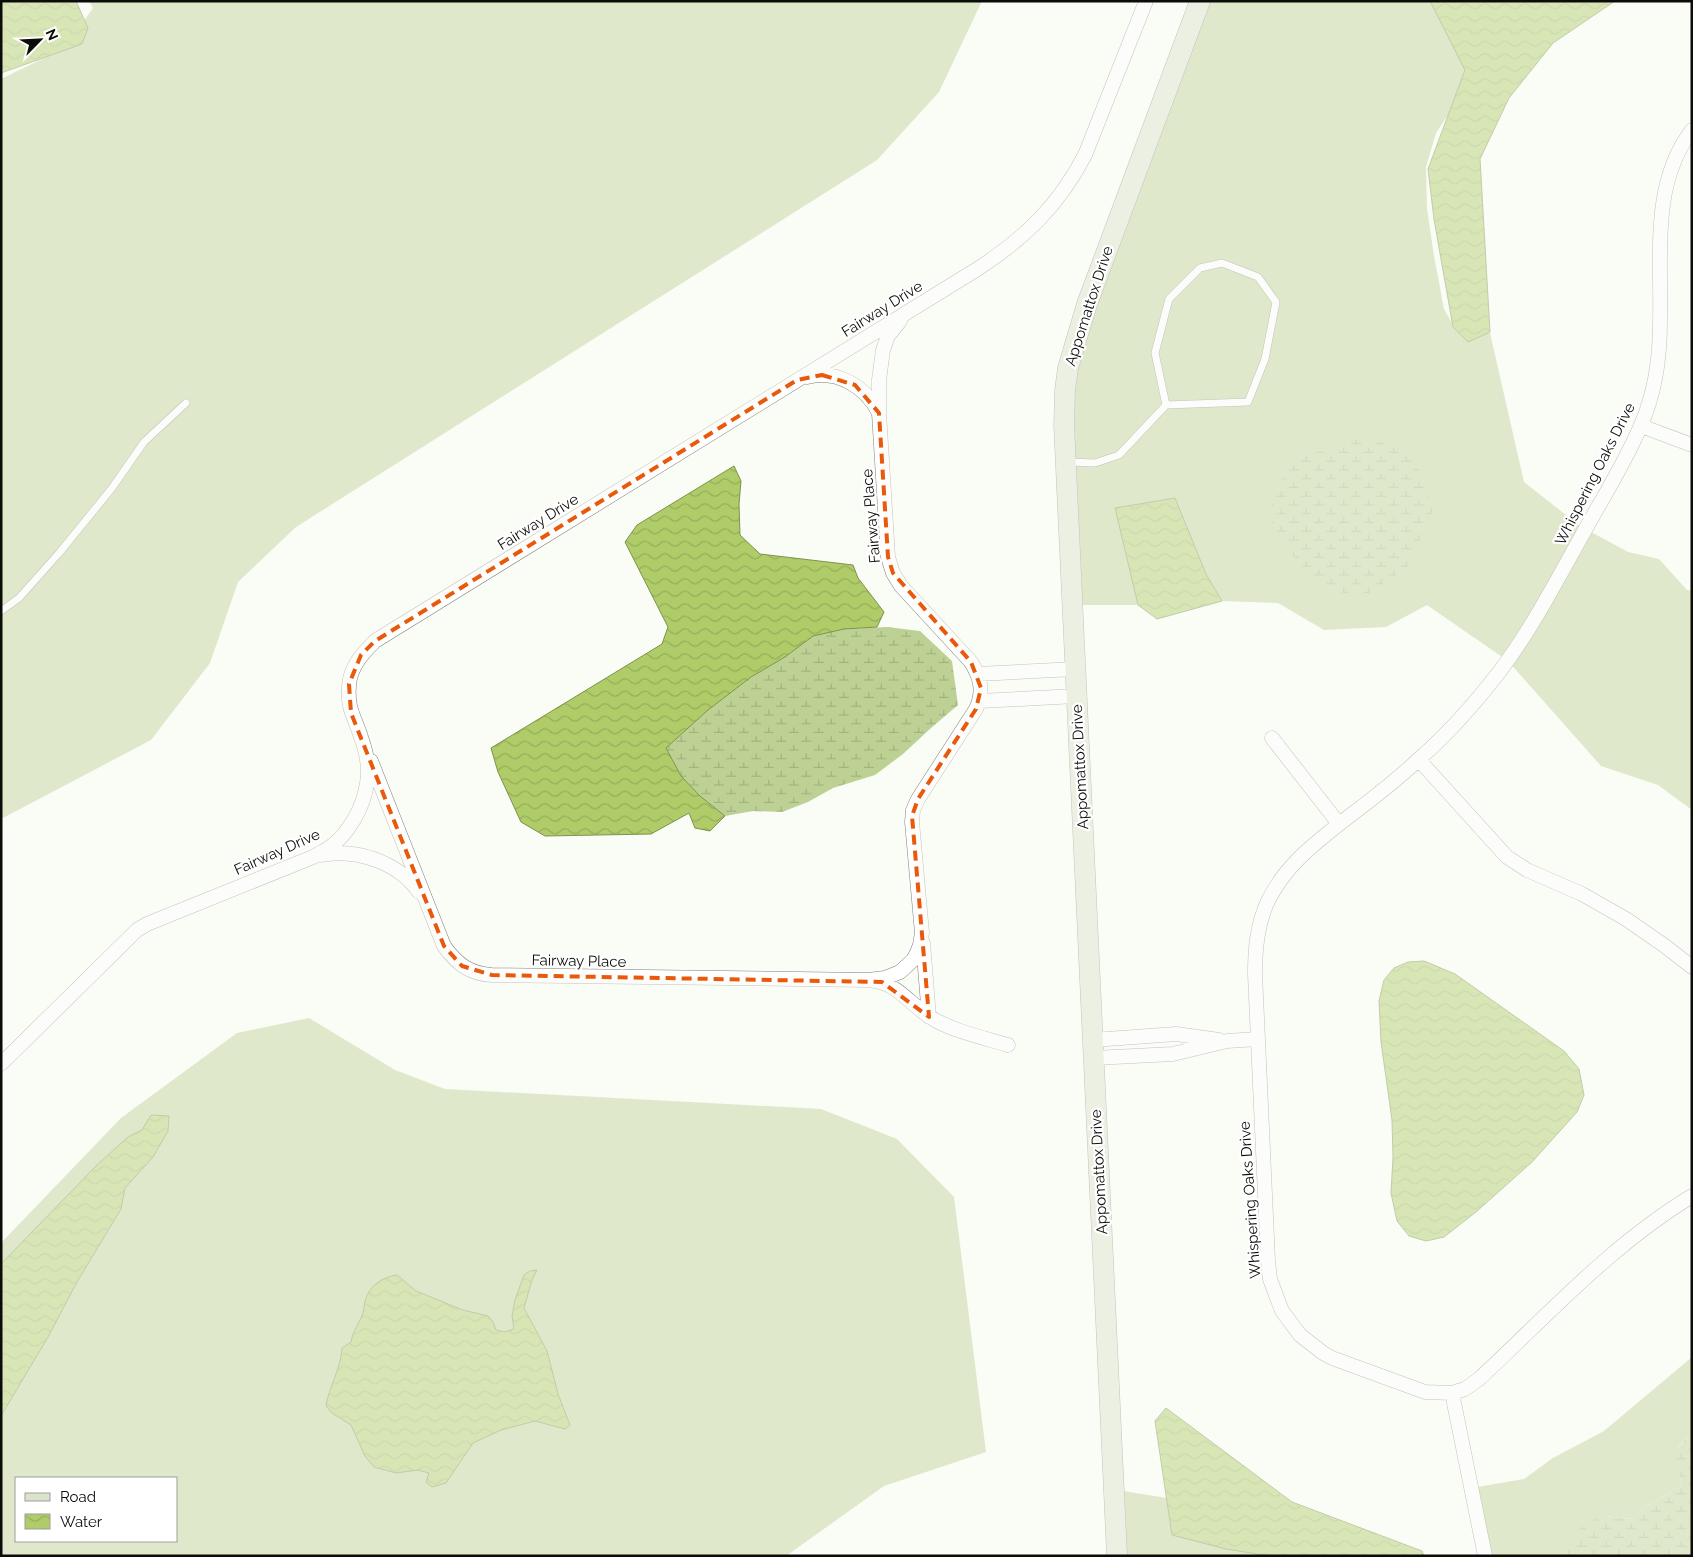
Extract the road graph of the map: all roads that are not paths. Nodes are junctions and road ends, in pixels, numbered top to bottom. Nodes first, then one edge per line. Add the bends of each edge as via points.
1 (1146, 1) edge
2 (1200, 1) edge
3 (1692, 130) edge
4 (913, 309) junction
5 (797, 380) junction
6 (186, 403) dead end
7 (1166, 406) junction
8 (879, 413) junction
9 (1641, 426) junction
10 (1692, 446) edge
11 (1066, 462) junction
12 (1, 611) edge
13 (1075, 669) junction
14 (978, 674) junction
15 (1076, 696) junction
16 (980, 701) junction
17 (361, 737) junction
18 (1272, 738) dead end
19 (1419, 760) junction
20 (1340, 824) junction
21 (313, 857) junction
22 (430, 910) junction
23 (922, 933) junction
24 (1692, 967) edge
25 (868, 980) junction
26 (929, 1017) junction
27 (1258, 1039) junction
28 (1227, 1041) junction
29 (1008, 1045) dead end
30 (1093, 1049) junction
31 (1, 1064) edge
32 (1692, 1196) edge
33 (1452, 1393) junction
34 (1117, 1556) edge
35 (1485, 1556) edge

1 - 4 street, Fairway Drive via 1085,155 1054,204 1003,252
2 - 11 street, Appomattox Drive via 1072,351 1065,390
3 - 9 street, Whispering Oaks Drive via 1678,152 1664,196 1658,358 1652,393
4 - 5 street, Fairway Drive
4 - 8 street, Fairway Place via 895,325 883,350
5 - 8 street via 822,375 844,380 855,385 874,403
5 - 17 street, Fairway Drive via 375,641 353,669 349,684 350,713
6 - 12 lane via 144,442 60,552 19,598
7 - 7 lane via 1248,402 1265,359 1276,302 1258,277 1222,263 1200,268 1169,298 1155,353
7 - 11 lane via 1119,455 1095,463
8 - 14 street, Fairway Place via 888,557 893,574
9 - 10 street
9 - 19 street, Whispering Oaks Drive via 1522,639 1470,707
11 - 13 street, Appomattox Drive
13 - 14 street
13 - 15 street, Appomattox Drive
14 - 16 street
15 - 16 street
15 - 30 street, Appomattox Drive
16 - 23 street, Fairway Place via 913,810
17 - 21 street, Fairway Drive via 368,766 368,783 356,816 339,839
17 - 22 street, Fairway Place
18 - 20 street
19 - 20 street, Whispering Oaks Drive
19 - 24 street via 1507,857 1619,915
20 - 27 street, Whispering Oaks Drive via 1293,863 1267,903 1256,949
21 - 22 street via 348,853 389,866 410,880
21 - 31 street, Fairway Drive via 137,930
22 - 25 street, Fairway Place via 444,946 453,958 481,974
23 - 25 street, Fairway Place via 917,953 905,967 891,977
23 - 26 street, Fairway Place
25 - 26 street via 890,986
26 - 29 street
27 - 28 street
27 - 33 street, Whispering Oaks Drive via 1268,1261 1270,1279 1282,1311 1300,1335 1332,1358 1426,1392
28 - 30 street via 1173,1054
28 - 30 street via 1176,1034
30 - 34 street, Appomattox Drive
32 - 33 street, Whispering Oaks Drive via 1614,1253 1479,1379
33 - 35 street

